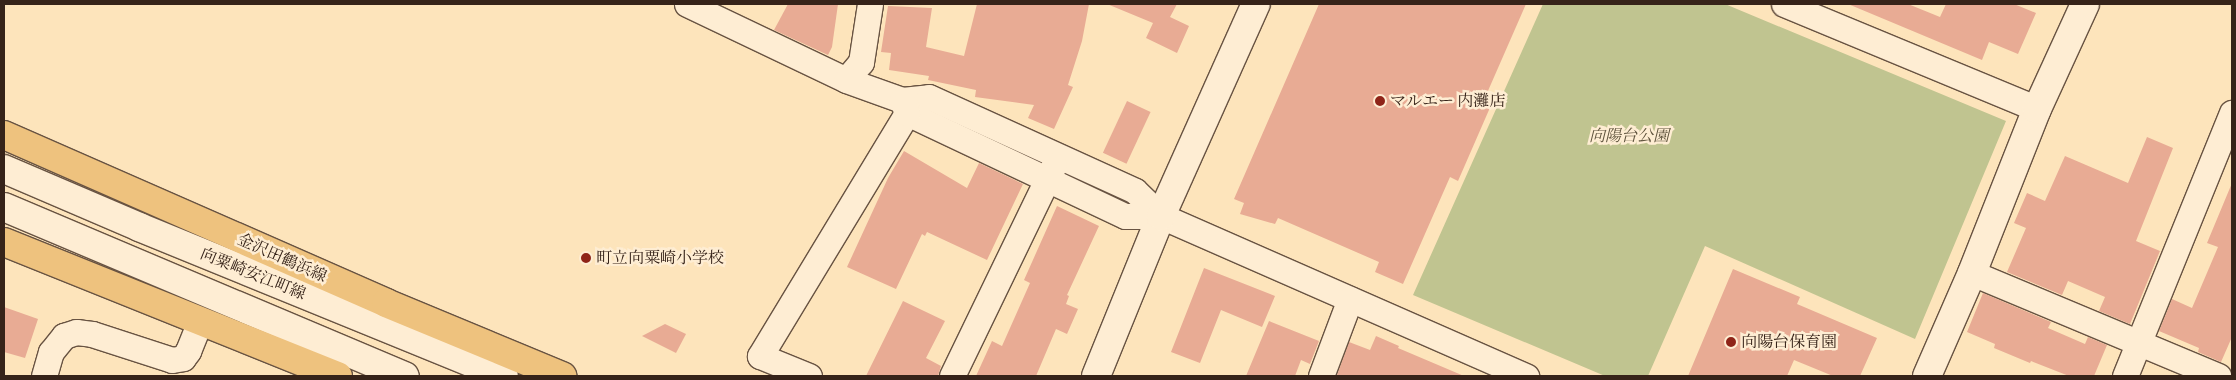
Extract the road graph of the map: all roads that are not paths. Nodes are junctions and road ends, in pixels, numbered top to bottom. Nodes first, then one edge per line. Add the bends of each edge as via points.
1 (687, 4) edge
2 (870, 4) edge
3 (1256, 4) edge
4 (1784, 4) edge
5 (2085, 4) edge
6 (846, 80) junction
7 (905, 106) junction
8 (2037, 109) junction
9 (2232, 113) edge
10 (4, 135) edge
11 (1058, 156) junction
12 (4, 169) edge
13 (1047, 179) junction
14 (4, 208) edge
15 (1161, 216) junction
16 (4, 242) edge
17 (1972, 273) junction
18 (1350, 298) junction
19 (200, 322) junction
20 (2138, 343) junction
21 (44, 376) edge
22 (338, 376) edge
23 (405, 376) edge
24 (504, 376) edge
25 (562, 376) edge
26 (809, 376) edge
27 (952, 376) edge
28 (1096, 376) edge
29 (1320, 376) edge
30 (1526, 376) edge
31 (1927, 376) edge
32 (2124, 376) edge
33 (2218, 376) edge

1 - 6 street
2 - 6 street via 861,62
3 - 15 main road
4 - 8 street
5 - 8 main road
6 - 7 street
7 - 11 street via 929,97
7 - 13 street
7 - 26 street via 760,356
8 - 17 main road
9 - 20 street
10 - 25 main road, 金沢田鶴浜線 via 386,303
11 - 13 street
11 - 15 street via 1135,191
12 - 24 main road, 向粟崎安江町線
13 - 15 street via 1124,216
13 - 27 street
14 - 23 main road
15 - 18 street
15 - 28 main road
16 - 19 main road
17 - 20 street
17 - 31 main road
18 - 29 street
18 - 30 street
19 - 21 street via 188,351 182,358 172,360 92,334 76,332 64,336 51,352
19 - 22 main road
20 - 32 street
20 - 33 street

